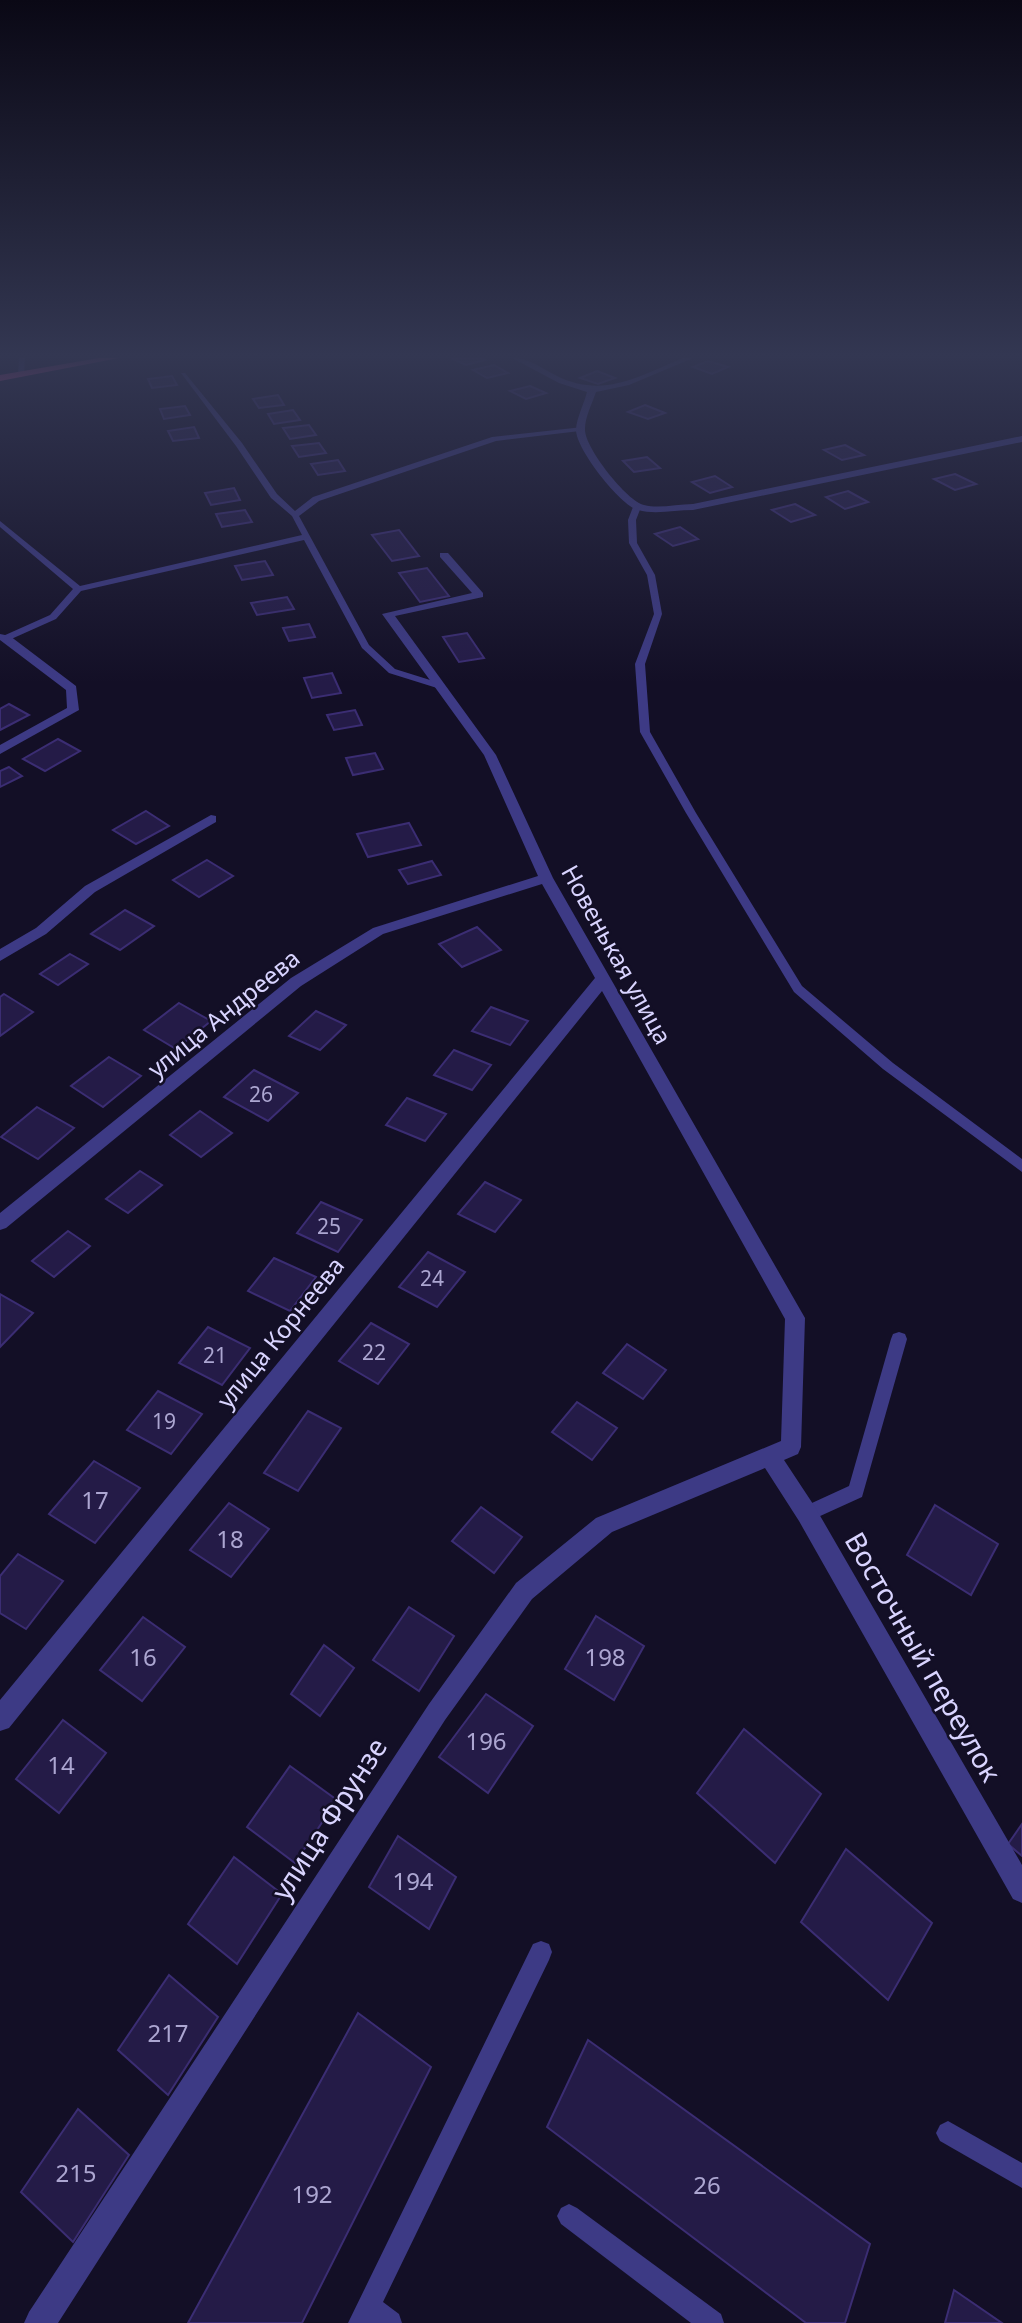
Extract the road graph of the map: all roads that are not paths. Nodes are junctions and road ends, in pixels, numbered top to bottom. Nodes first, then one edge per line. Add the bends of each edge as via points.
1 (253, 466) edge
2 (413, 466) edge
3 (600, 466) edge
4 (889, 466) edge
5 (637, 507) junction
6 (295, 515) junction
7 (0, 523) edge
8 (305, 537) junction
9 (444, 555) dead end
10 (78, 589) junction
11 (3, 638) edge
12 (440, 686) junction
13 (0, 750) edge
14 (211, 819) dead end
15 (546, 878) junction
16 (0, 956) edge
17 (603, 979) junction
18 (1022, 1167) edge
19 (0, 1223) edge
20 (899, 1339) dead end
21 (769, 1456) junction
22 (807, 1514) junction
23 (0, 1719) edge
24 (1022, 1890) edge
25 (541, 1952) dead end
26 (948, 2133) dead end
27 (1022, 2176) edge
28 (569, 2216) dead end
29 (364, 2315) edge
30 (40, 2323) edge
31 (390, 2323) edge
32 (712, 2323) edge

1 - 6 lane via 274,496
2 - 6 lane via 316,499
3 - 5 street
4 - 5 street via 693,507
5 - 18 lane via 632,520 633,543 652,575 657,614 640,664 645,732 691,813 798,989 888,1066
6 - 8 lane
7 - 10 lane
8 - 10 lane
8 - 12 lane via 365,646 392,671
9 - 12 street, Новенькая улица via 479,595 388,614
10 - 11 lane via 53,617
11 - 13 street via 72,689 74,710
12 - 15 street, Новенькая улица via 490,755
14 - 16 street via 90,889 41,931
15 - 17 street, Новенькая улица
15 - 19 street, улица Андреева via 378,931 296,982
17 - 21 street, Новенькая улица via 795,1318 791,1447
17 - 23 street, улица Корнеева
20 - 22 lane via 856,1491
21 - 22 street, Восточный переулок
21 - 30 street, улица Фрунзе via 604,1525 524,1591 437,1712
22 - 24 street, Восточный переулок
25 - 29 lane
26 - 27 lane
28 - 32 lane
29 - 31 lane

